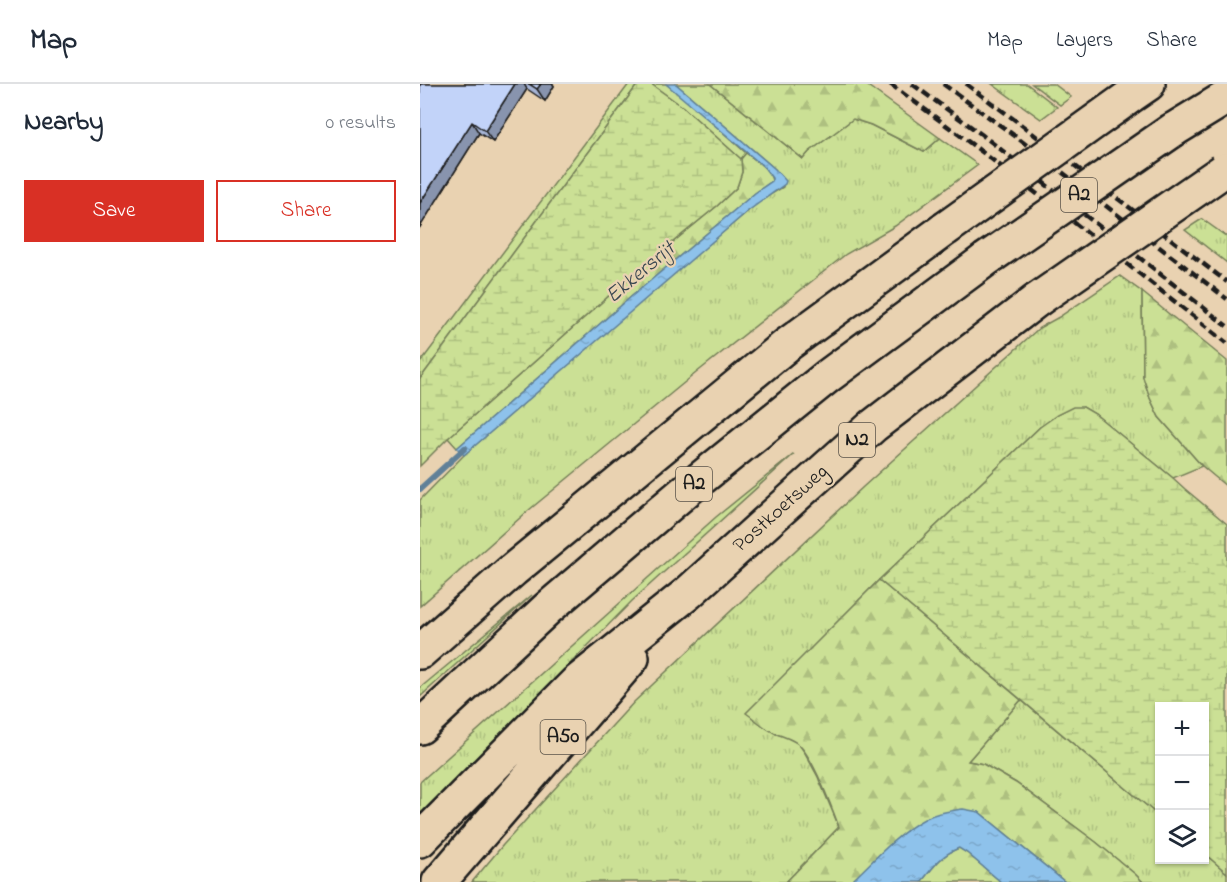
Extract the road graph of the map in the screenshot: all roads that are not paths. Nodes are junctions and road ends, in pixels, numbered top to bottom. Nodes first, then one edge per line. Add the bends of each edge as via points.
1 (1139, 91) edge
2 (1227, 97) edge
3 (1225, 170) edge
4 (688, 593) junction
5 (420, 652) edge
6 (420, 727) edge
7 (420, 840) edge
8 (439, 882) edge

1 - 5 highway, A2, bridge via 788,344 513,570
2 - 6 highway, A2, bridge via 985,260 828,376 548,608
3 - 4 highway, Postkoetsweg / N2, bridge via 1037,300 873,426
4 - 7 highway, Postkoetsweg / N2 via 577,682
4 - 8 highway, A50

